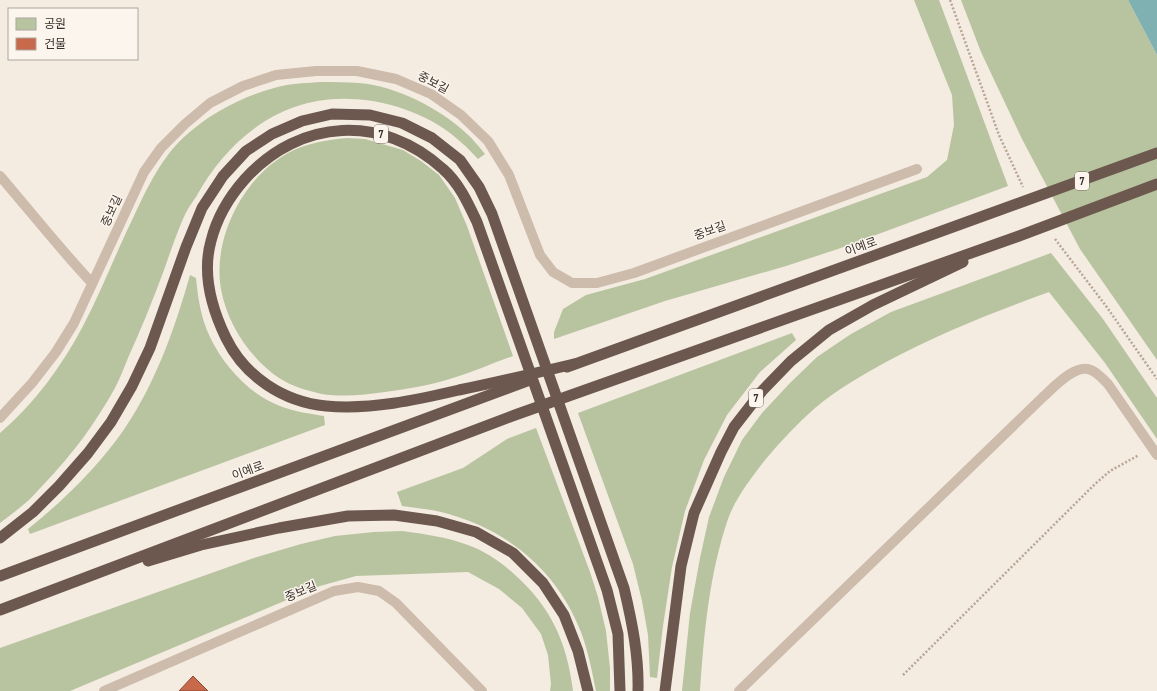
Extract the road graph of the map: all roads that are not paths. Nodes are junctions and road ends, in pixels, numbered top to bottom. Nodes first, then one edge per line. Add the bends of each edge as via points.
1 (1157, 153) edge
2 (917, 169) dead end
3 (0, 176) edge
4 (1157, 184) edge
5 (1019, 236) junction
6 (92, 283) junction
7 (503, 385) junction
8 (0, 418) edge
9 (1155, 452) edge
10 (0, 538) edge
11 (0, 576) edge
12 (69, 584) junction
13 (0, 610) edge
14 (104, 691) edge
15 (482, 691) edge
16 (588, 691) edge
17 (620, 691) edge
18 (638, 691) edge
19 (665, 691) edge
20 (739, 691) edge

1 - 7 highway, 이예로 / 7 via 574,364
2 - 6 lane, 중보길 via 634,273 597,283 572,282 553,272 540,255 509,175 488,141 455,110 431,94 396,79 356,71 276,75 243,86 210,104 161,148 144,172
3 - 6 lane
4 - 5 highway, 7
5 - 12 highway via 515,415
5 - 19 highway, 7 via 873,305 829,330 791,361 762,391 734,427 694,513 681,566
6 - 8 lane, 중보길 via 74,323 56,352
7 - 11 highway, 이예로
7 - 17 highway, 7 via 391,404 357,407 325,406 295,399 272,388 248,370 232,351 219,323 211,296 208,273 210,242 219,217 235,190 257,165 282,147 311,135 340,130 366,131 392,137 420,150 445,170 463,194 477,222 607,590 618,634
9 - 20 lane via 1108,384 1091,370 1076,370 1043,396
10 - 18 highway via 33,512 59,486 111,422 150,348 202,208 223,176 246,151 272,134 302,121 332,114 370,115 402,123 432,138 460,160 492,214 624,588 634,634
12 - 13 highway
12 - 16 highway via 201,546 279,528 348,516 394,515 437,521 476,532 513,553 543,583 564,615 578,651
14 - 15 lane, 중보길 via 334,592 358,587 379,591 396,603

